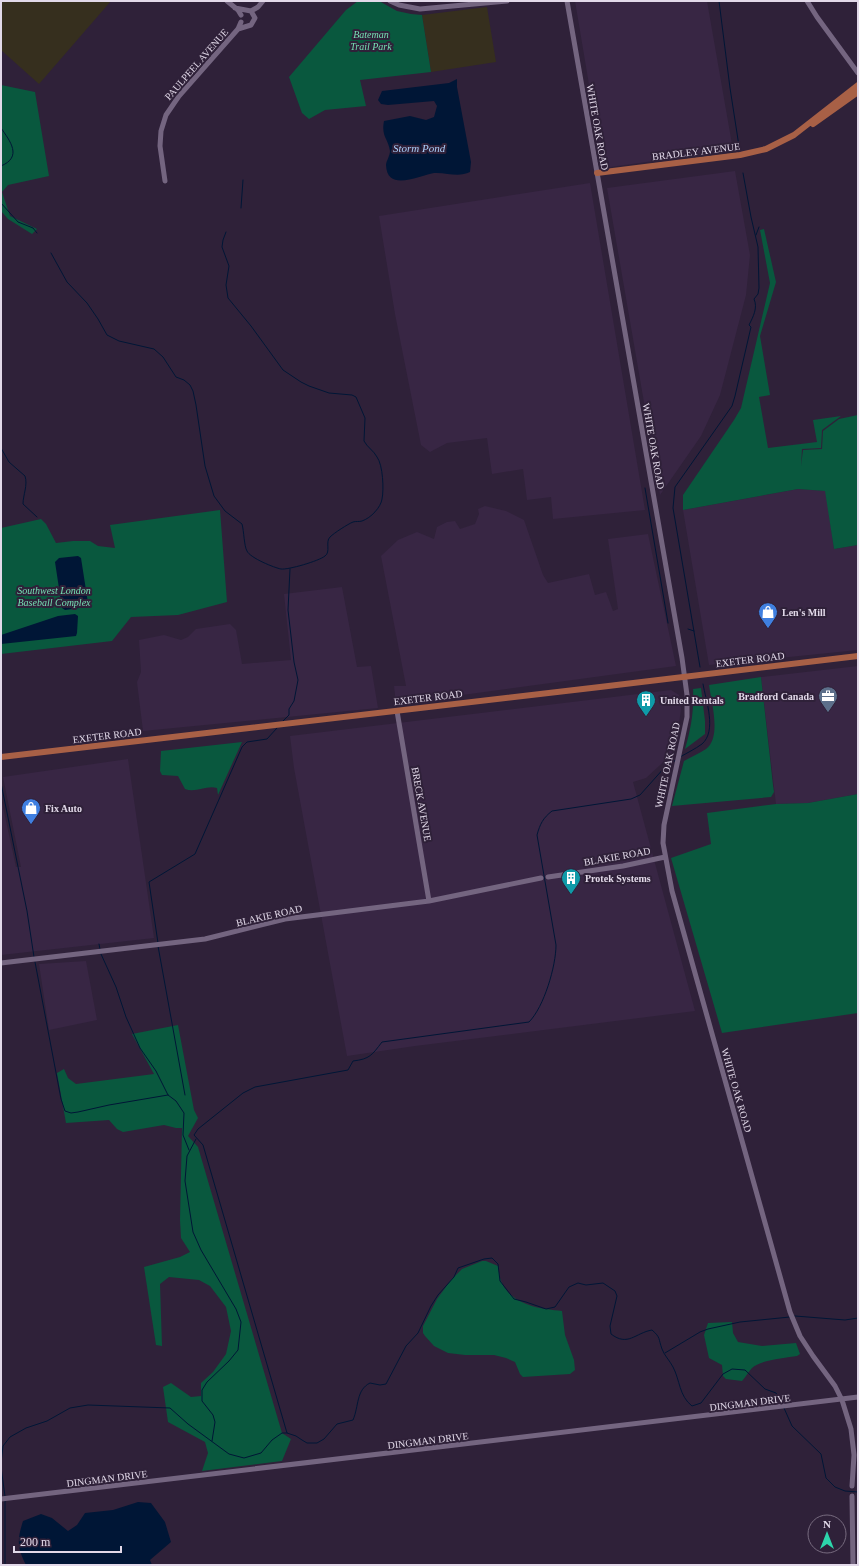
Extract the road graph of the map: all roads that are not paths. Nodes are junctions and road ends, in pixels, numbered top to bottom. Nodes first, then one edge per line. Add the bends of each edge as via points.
1 (227, 1) edge
2 (263, 1) edge
3 (390, 1) edge
4 (507, 1) edge
5 (567, 1) edge
6 (807, 1) edge
7 (235, 8) junction
8 (250, 13) junction
9 (241, 15) junction
10 (241, 22) junction
11 (246, 26) junction
12 (238, 29) junction
13 (858, 73) edge
14 (858, 85) edge
15 (858, 92) edge
16 (794, 134) junction
17 (597, 174) junction
18 (165, 181) dead end
19 (858, 656) edge
20 (685, 676) junction
21 (397, 711) junction
22 (1, 757) edge
23 (665, 857) junction
24 (548, 877) dead end
25 (541, 878) dead end
26 (429, 901) junction
27 (1, 963) edge
28 (858, 1397) edge
29 (842, 1400) junction
30 (852, 1486) dead end
31 (852, 1496) dead end
32 (1, 1499) edge
33 (853, 1565) edge

1 - 7 street
2 - 8 street
3 - 4 street via 420,9
5 - 17 street, WHITE OAK ROAD
6 - 13 street
7 - 8 street
7 - 9 street
8 - 9 street
8 - 11 street via 253,23
9 - 10 street
10 - 11 street
10 - 12 street, PAULPEEL AVENUE
11 - 12 street, PAULPEEL AVENUE
12 - 18 street, PAULPEEL AVENUE via 179,96 166,115 160,146
14 - 16 main road, BRADLEY AVENUE
15 - 16 main road, BRADLEY AVENUE via 809,127
16 - 17 main road, BRADLEY AVENUE via 774,146 748,154
17 - 20 street, WHITE OAK ROAD
19 - 20 main road, EXETER ROAD
20 - 21 main road, EXETER ROAD
20 - 23 street, WHITE OAK ROAD via 687,717 664,825
21 - 22 main road, EXETER ROAD
21 - 26 street, BRECK AVENUE
23 - 24 street, BLAKIE ROAD
23 - 29 street, WHITE OAK ROAD via 684,937 790,1312 800,1336
25 - 26 street, BLAKIE ROAD
26 - 27 street, BLAKIE ROAD via 285,919 205,939
28 - 29 street, DINGMAN DRIVE
29 - 30 street, WHITE OAK ROAD via 854,1455
29 - 32 street, DINGMAN DRIVE
31 - 33 street

